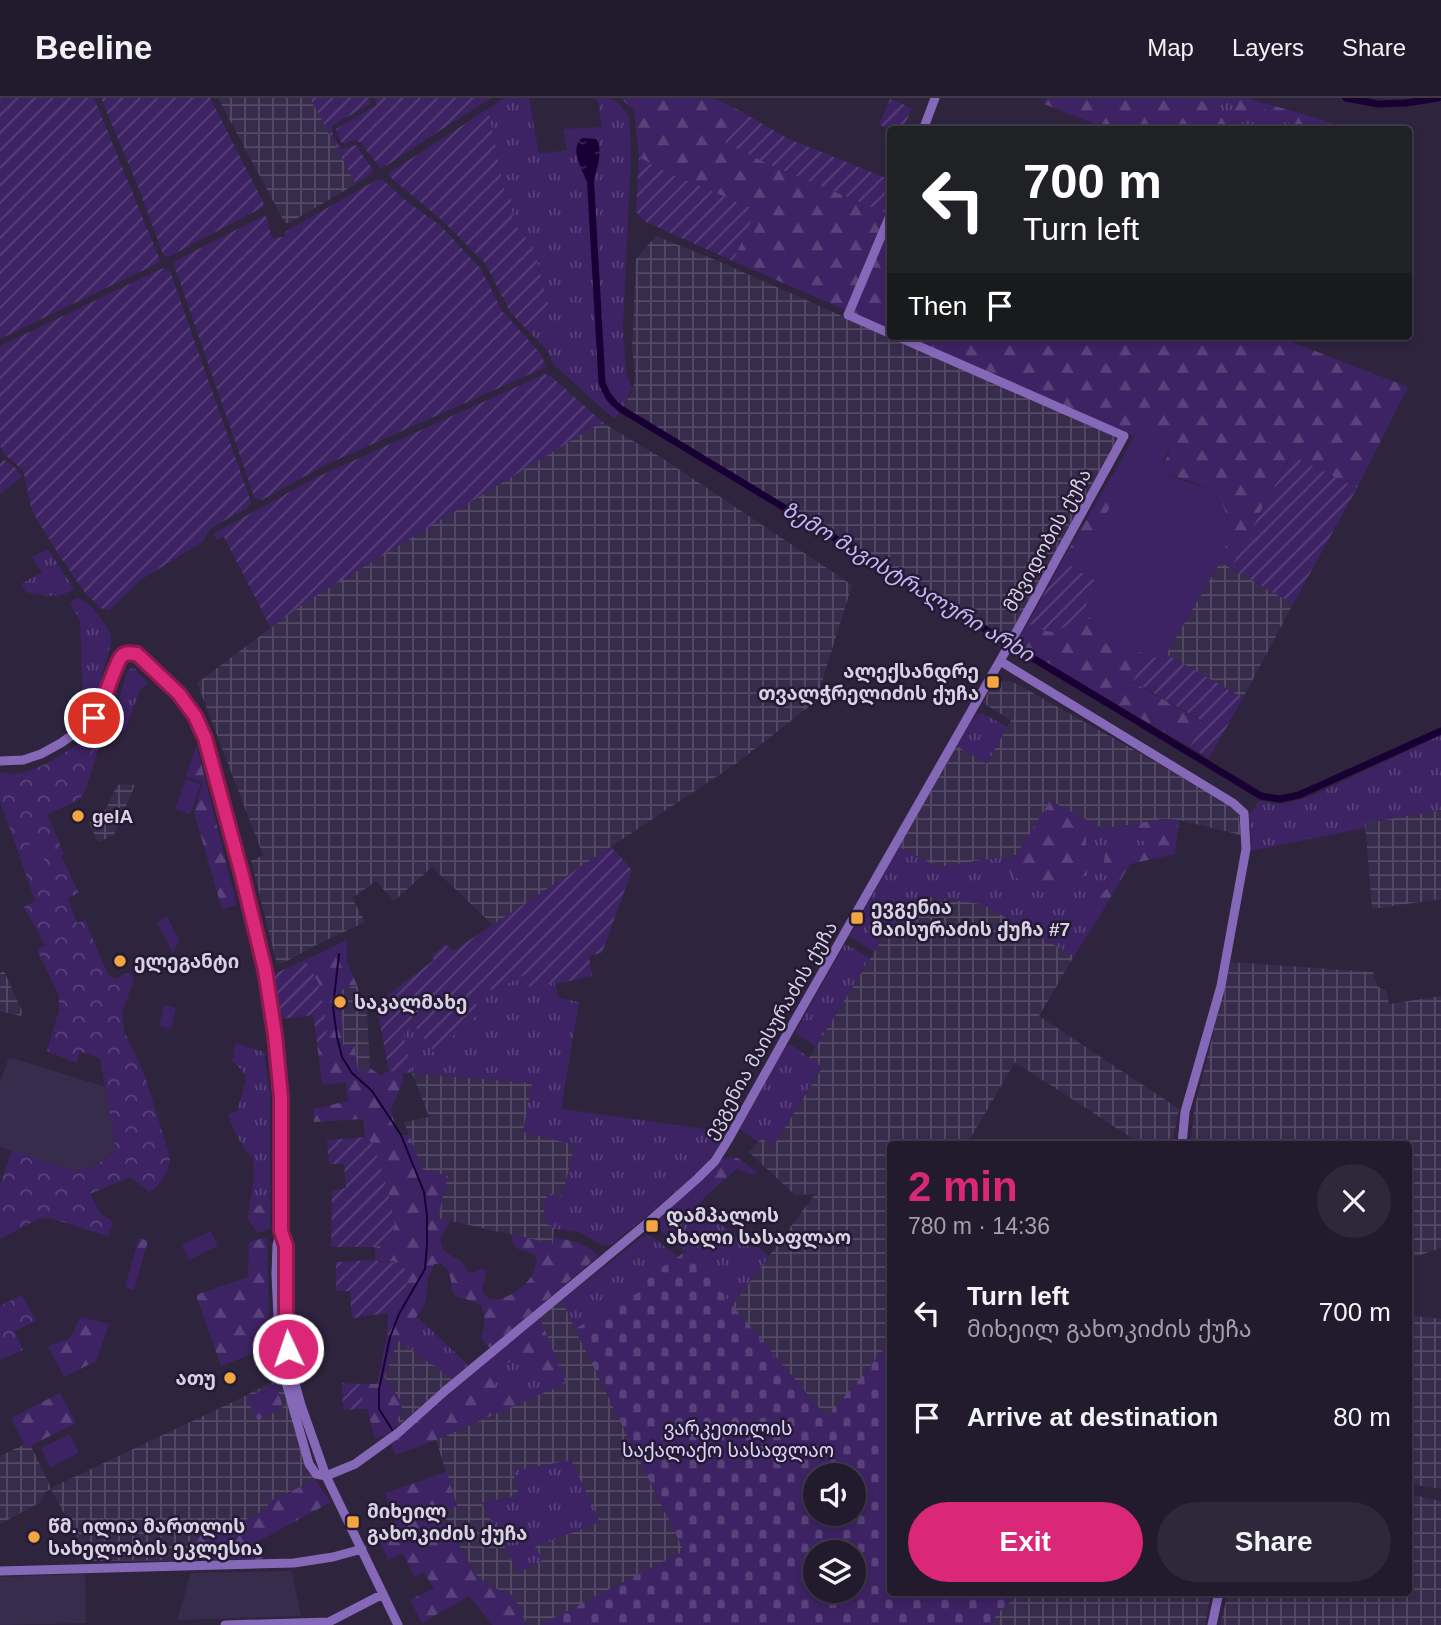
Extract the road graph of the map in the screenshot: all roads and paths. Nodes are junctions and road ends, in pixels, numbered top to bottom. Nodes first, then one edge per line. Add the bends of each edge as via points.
1 (935, 98) edge
2 (924, 126) edge
3 (887, 222) edge
4 (887, 332) edge
5 (905, 340) edge
6 (1002, 657) junction
7 (0, 761) edge
8 (1182, 1141) edge
9 (326, 1476) junction
10 (362, 1549) junction
11 (0, 1571) edge
12 (383, 1594) junction
13 (1218, 1596) edge
14 (326, 1623) edge
15 (279, 1624) edge
16 (225, 1625) edge
17 (398, 1625) edge
18 (1212, 1625) edge

1 - 2 street
3 - 4 street via 848,315
5 - 6 street, მშვიდობის ქუჩა via 1124,436
6 - 8 street via 1244,813 1246,849 1222,986 1185,1112
6 - 9 street, ევგენია მაისურაძის ქუჩა via 715,1161 398,1433 355,1464
7 - 9 street via 41,754 88,724 99,712 120,658 128,653 137,654 157,672 195,716 220,788 268,985 281,1097 287,1336 301,1405
9 - 10 street
10 - 11 street via 294,1563
10 - 12 street
12 - 14 street
12 - 17 street
13 - 18 street
14 - 15 street
15 - 16 street

